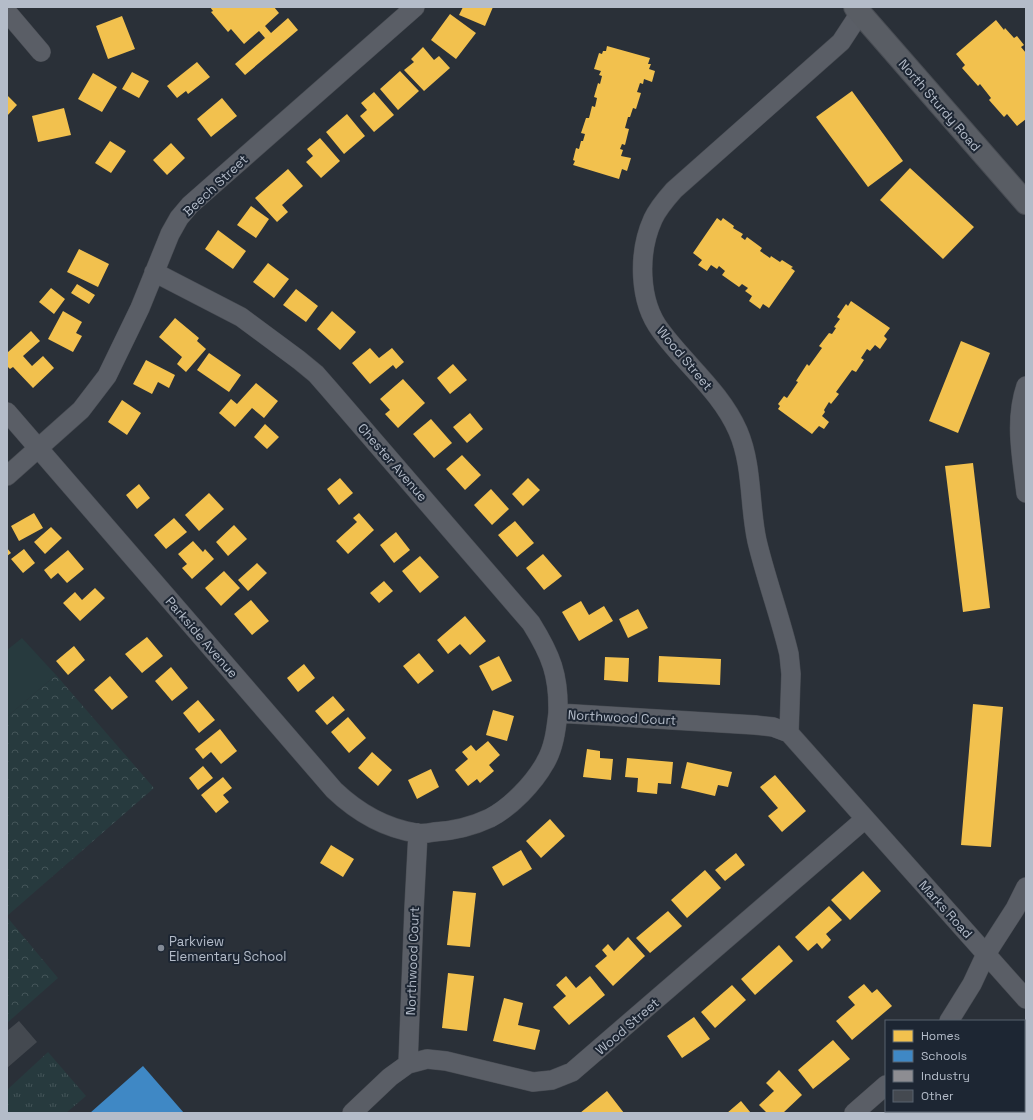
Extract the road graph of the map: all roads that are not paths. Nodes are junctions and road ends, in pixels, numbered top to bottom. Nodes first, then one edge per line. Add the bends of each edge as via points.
1 (415, 7) edge
2 (857, 10) edge
3 (7, 12) edge
4 (41, 52) dead end
5 (1026, 203) edge
6 (154, 272) junction
7 (1026, 386) edge
8 (7, 412) edge
9 (39, 448) junction
10 (7, 476) edge
11 (1026, 493) edge
12 (558, 713) junction
13 (789, 733) junction
14 (865, 819) junction
15 (418, 833) junction
16 (1026, 887) edge
17 (986, 954) junction
18 (1026, 999) edge
19 (950, 1020) edge
20 (408, 1064) junction
21 (885, 1086) edge
22 (352, 1113) edge
23 (854, 1113) edge

1 - 6 street, Beech Street via 190,206 170,234
2 - 5 street, North Sturdy Road
2 - 13 street, Wood Street via 841,42 674,190 653,218 643,254 645,292 650,312 659,330 717,397 738,432 749,473 757,541 789,654
3 - 4 street
6 - 9 street, Beech Street via 140,308 107,376 81,410
6 - 12 street, Chester Avenue via 241,317 316,374 531,623 544,643 553,665 559,693
7 - 11 street via 1019,415
8 - 9 street, Parkside Avenue
9 - 10 street, Beech Street
9 - 15 street, Parkside Avenue via 334,790 348,804 366,815 402,830
12 - 13 street, Northwood Court via 755,725 773,727
12 - 15 street, Northwood Court via 555,738 546,763 529,786 511,803 490,818 468,826 447,832
13 - 14 street
14 - 17 street, Marks Road
14 - 20 street, Wood Street via 572,1072 552,1080 533,1082 446,1061 427,1059
15 - 20 street, Northwood Court
16 - 17 street
17 - 18 street, Marks Road
17 - 19 street via 972,984
20 - 22 street, Wood Street via 390,1076
21 - 23 street

